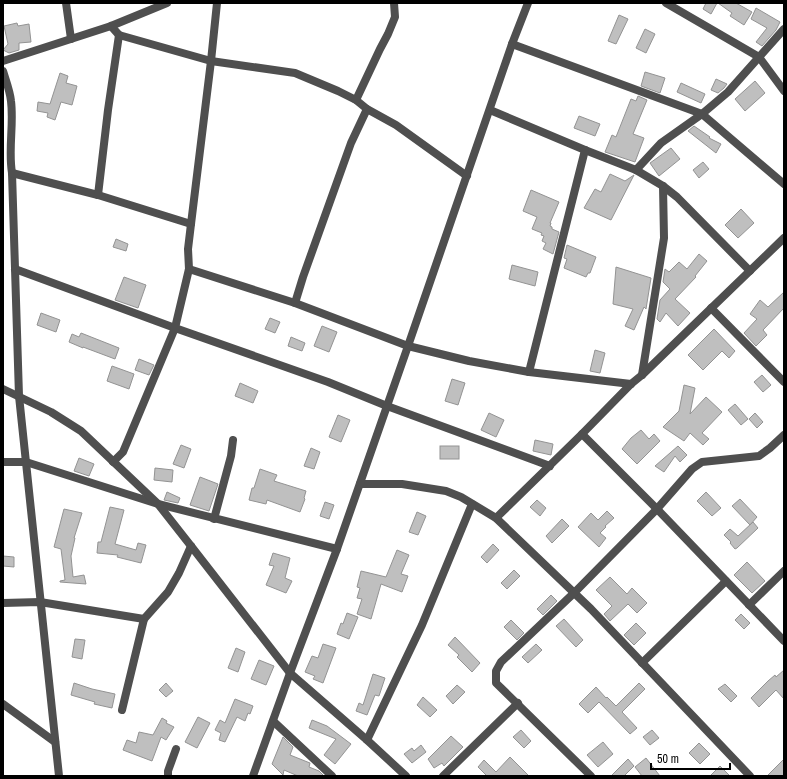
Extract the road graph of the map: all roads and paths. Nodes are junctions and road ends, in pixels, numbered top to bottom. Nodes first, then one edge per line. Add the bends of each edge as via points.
1 (66, 3) edge
2 (167, 3) edge
3 (217, 3) edge
4 (394, 3) edge
5 (528, 3) edge
6 (666, 3) edge
7 (111, 26) junction
8 (784, 29) edge
9 (119, 35) junction
10 (72, 39) junction
11 (512, 44) junction
12 (759, 57) junction
13 (211, 60) junction
14 (3, 61) edge
15 (3, 71) edge
16 (784, 91) edge
17 (356, 100) junction
18 (367, 109) junction
19 (490, 110) junction
20 (702, 114) junction
21 (584, 150) junction
22 (6, 159) edge
23 (636, 170) junction
24 (12, 173) junction
25 (467, 176) junction
26 (784, 184) edge
27 (663, 186) junction
28 (98, 195) junction
29 (190, 224) junction
30 (784, 238) edge
31 (14, 269) junction
32 (189, 269) junction
33 (750, 271) junction
34 (295, 304) junction
35 (711, 308) junction
36 (175, 328) junction
37 (408, 346) junction
38 (529, 372) junction
39 (642, 375) junction
40 (784, 382) edge
41 (631, 384) junction
42 (3, 388) edge
43 (19, 396) junction
44 (387, 406) junction
45 (582, 434) junction
46 (784, 435) edge
47 (233, 440) dead end
48 (3, 462) edge
49 (26, 462) junction
50 (113, 462) junction
51 (550, 466) junction
52 (360, 484) junction
53 (158, 504) junction
54 (472, 504) junction
55 (657, 510) junction
56 (496, 518) junction
57 (214, 519) junction
58 (191, 546) junction
59 (337, 549) junction
60 (784, 571) edge
61 (726, 582) junction
62 (574, 593) junction
63 (40, 602) junction
64 (3, 603) edge
65 (749, 605) junction
66 (144, 619) junction
67 (784, 641) edge
68 (642, 663) junction
69 (290, 673) junction
70 (518, 703) junction
71 (3, 704) edge
72 (122, 710) dead end
73 (273, 721) junction
74 (367, 740) junction
75 (55, 742) junction
76 (176, 749) dead end
77 (59, 776) edge
78 (168, 776) edge
79 (253, 776) edge
80 (332, 776) edge
81 (406, 776) edge
82 (442, 776) edge
83 (591, 776) edge
84 (750, 776) edge

1 - 10 street
2 - 7 street
3 - 13 street
4 - 17 street via 395,17
5 - 11 street
6 - 12 street
7 - 9 street
7 - 10 street
8 - 12 street
9 - 13 street
9 - 28 street
10 - 14 street
11 - 19 street
11 - 20 street
12 - 16 street
12 - 20 street via 728,92
13 - 17 street via 295,73
13 - 29 street
15 - 22 street via 11,100 11,126
17 - 18 street
18 - 25 street via 396,125
18 - 34 street via 351,143
19 - 21 street
19 - 25 street
20 - 23 street via 661,143
20 - 26 street
21 - 23 street
21 - 38 street
22 - 24 street
23 - 27 street
24 - 28 street
24 - 31 street
25 - 37 street
27 - 33 street
27 - 39 street via 664,238
28 - 29 street
29 - 32 street
30 - 33 street
31 - 36 street
31 - 43 street
32 - 34 street
32 - 36 street
33 - 35 street
34 - 37 street
35 - 39 street
35 - 40 street
36 - 44 street via 328,382
36 - 50 street via 122,452
37 - 38 street via 468,361
37 - 44 street
38 - 41 street
39 - 41 street
41 - 45 street
42 - 43 street
43 - 49 street
43 - 50 street via 81,431
44 - 51 street
44 - 52 street
45 - 51 street
45 - 55 street
46 - 55 street via 759,456 702,462 692,469
47 - 57 street
48 - 49 street
49 - 53 street
49 - 63 street
50 - 53 street
51 - 56 street
52 - 54 street via 402,484 446,491
52 - 59 street
53 - 57 street
53 - 58 street
54 - 56 street
54 - 74 street via 422,624
55 - 61 street
55 - 62 street
56 - 62 street
57 - 59 street
58 - 66 street via 168,592
58 - 69 street
59 - 69 street
60 - 65 street
61 - 65 street
61 - 68 street
62 - 68 street
62 - 70 street via 501,662 496,671 496,683
63 - 64 street
63 - 66 street
63 - 75 street
65 - 67 street
66 - 72 street
68 - 84 street
69 - 73 street
69 - 74 street
70 - 82 street
70 - 83 street
71 - 75 street
73 - 79 street
73 - 80 street
74 - 81 street
75 - 77 street
76 - 78 street

